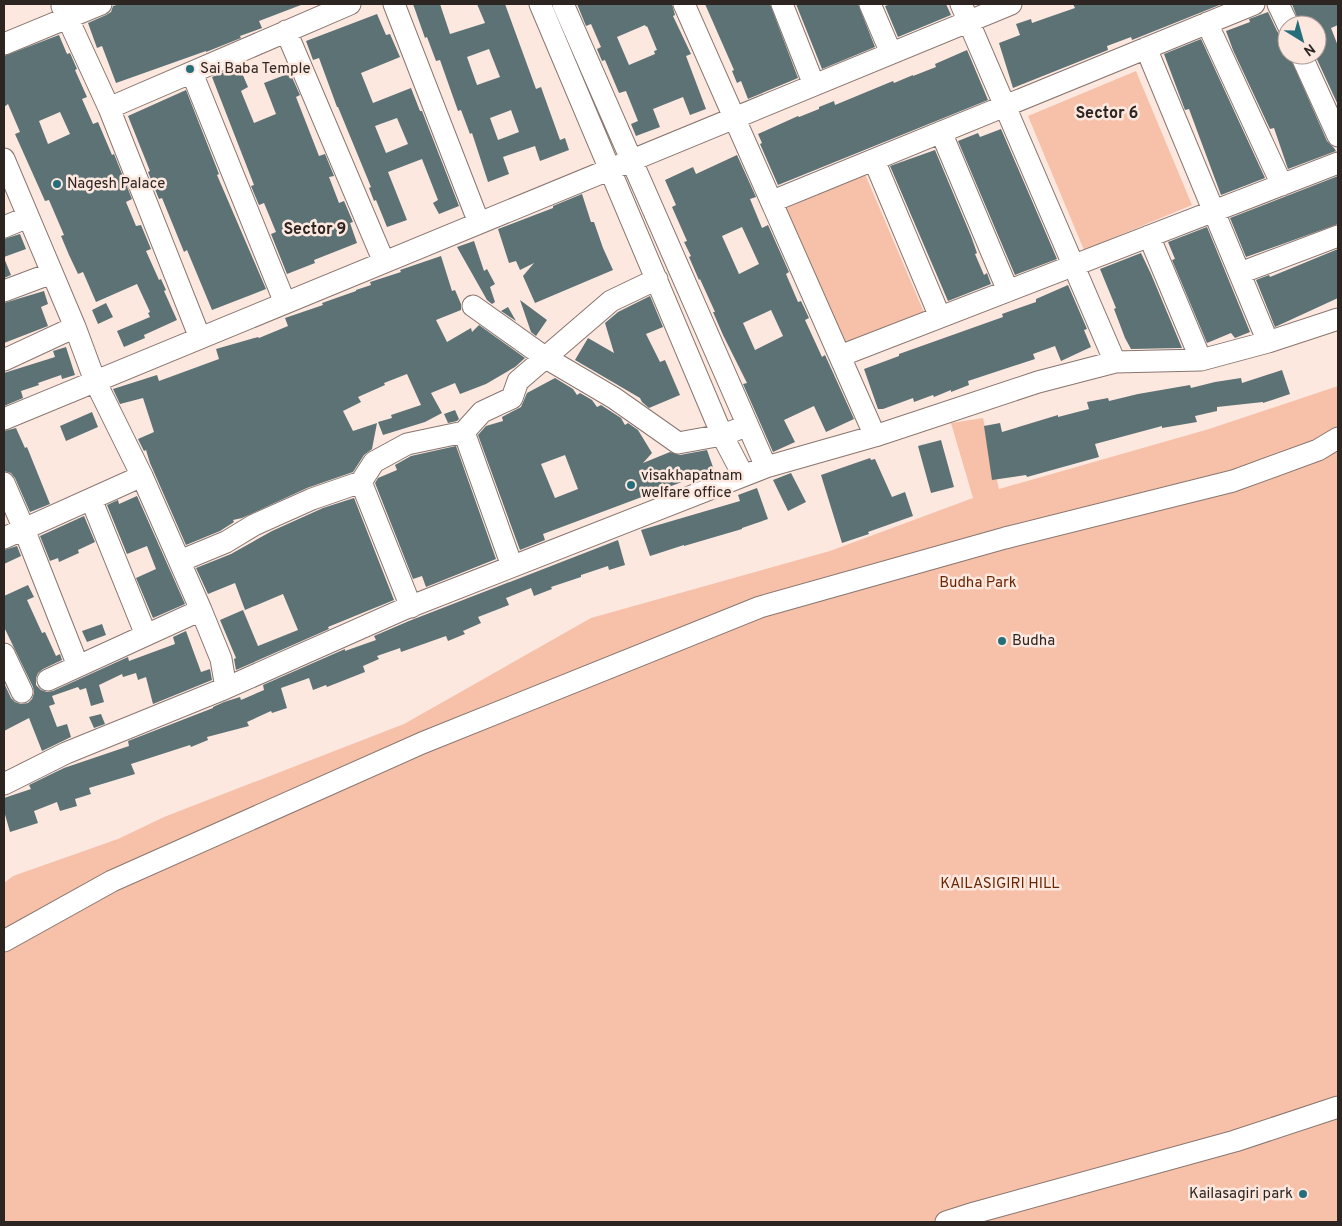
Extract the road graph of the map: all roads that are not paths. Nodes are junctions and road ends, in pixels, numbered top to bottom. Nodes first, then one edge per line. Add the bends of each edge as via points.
1 (101, 4) edge
2 (350, 4) edge
3 (394, 4) edge
4 (540, 4) edge
5 (563, 4) edge
6 (684, 4) edge
7 (782, 4) edge
8 (870, 4) edge
9 (1011, 4) edge
10 (1254, 4) edge
11 (66, 9) edge
12 (965, 12) edge
13 (1207, 23) junction
14 (4, 30) edge
15 (286, 31) junction
16 (4, 44) edge
17 (1146, 48) junction
18 (891, 53) junction
19 (1306, 65) edge
20 (192, 73) junction
21 (814, 85) junction
22 (1005, 106) junction
23 (109, 108) junction
24 (735, 118) junction
25 (941, 132) junction
26 (1338, 136) edge
27 (4, 159) edge
28 (874, 160) junction
29 (631, 161) junction
30 (1338, 163) edge
31 (611, 169) junction
32 (1282, 185) junction
33 (772, 201) junction
34 (1214, 211) junction
35 (28, 217) junction
36 (479, 223) junction
37 (4, 227) edge
38 (1150, 236) junction
39 (1338, 236) edge
40 (384, 262) junction
41 (1074, 265) junction
42 (52, 273) junction
43 (1240, 273) junction
44 (657, 279) junction
45 (4, 291) edge
46 (1008, 291) junction
47 (285, 303) junction
48 (473, 306) dead end
49 (940, 317) junction
50 (1338, 319) edge
51 (75, 327) junction
52 (200, 338) junction
53 (1268, 342) junction
54 (840, 356) junction
55 (546, 358) junction
56 (4, 360) edge
57 (1200, 360) junction
58 (1115, 362) junction
59 (96, 381) junction
60 (4, 419) edge
61 (748, 426) junction
62 (464, 432) junction
63 (722, 434) junction
64 (875, 436) junction
65 (1338, 438) edge
66 (766, 467) junction
67 (743, 475) junction
68 (142, 476) junction
69 (362, 482) junction
70 (4, 483) edge
71 (91, 499) junction
72 (24, 529) junction
73 (4, 538) edge
74 (180, 561) junction
75 (512, 566) junction
76 (411, 606) junction
77 (201, 610) junction
78 (146, 635) junction
79 (4, 654) edge
80 (78, 666) junction
81 (48, 680) dead end
82 (226, 688) junction
83 (22, 692) dead end
84 (4, 784) edge
85 (4, 942) edge
86 (1338, 1107) edge
87 (946, 1222) edge

1 - 11 street
2 - 15 street
3 - 36 street
4 - 31 street
5 - 29 street
6 - 24 street
7 - 21 street
8 - 18 street
9 - 12 street
10 - 13 street
11 - 14 street
11 - 16 street
11 - 23 street
12 - 18 street
12 - 22 street
13 - 17 street
13 - 32 street
15 - 20 street
15 - 40 street
17 - 22 street
17 - 34 street
18 - 21 street
19 - 26 street
20 - 23 street
20 - 47 street
21 - 24 street
22 - 25 street
22 - 41 street
23 - 52 street
24 - 29 street
24 - 33 street
25 - 28 street
25 - 46 street
27 - 35 street
28 - 33 street
28 - 49 street
29 - 31 street
29 - 61 street
30 - 32 street
31 - 36 street
31 - 44 street
32 - 34 street
33 - 54 street
34 - 38 street
34 - 43 street
35 - 37 street
35 - 42 street
36 - 40 street
38 - 41 street
38 - 57 street
39 - 43 street
40 - 47 street
41 - 46 street
41 - 58 street
42 - 45 street
42 - 51 street
43 - 53 street
44 - 55 street via 611,301
44 - 63 street
46 - 49 street
47 - 52 street
48 - 55 street
49 - 54 street
50 - 53 street
51 - 56 street
51 - 59 street
52 - 59 street
53 - 57 street
54 - 64 street
55 - 62 street via 518,381 512,398 482,412
55 - 63 street via 614,398 678,443
57 - 58 street
58 - 64 street via 1038,382
59 - 60 street
59 - 68 street
61 - 63 street
61 - 66 street
62 - 69 street via 407,444 374,462
62 - 75 street
63 - 67 street
64 - 66 street
65 - 85 street via 1318,450 1233,481 1005,538 760,607 413,747 112,881
66 - 67 street
67 - 75 street
68 - 71 street
68 - 74 street
69 - 74 street via 312,499
69 - 76 street
70 - 72 street
71 - 72 street
71 - 78 street
72 - 73 street
72 - 80 street
74 - 77 street
75 - 76 street
76 - 82 street
77 - 78 street
77 - 82 street via 221,659
78 - 80 street
79 - 83 street
80 - 81 street
82 - 84 street via 66,753
86 - 87 street via 1235,1141

